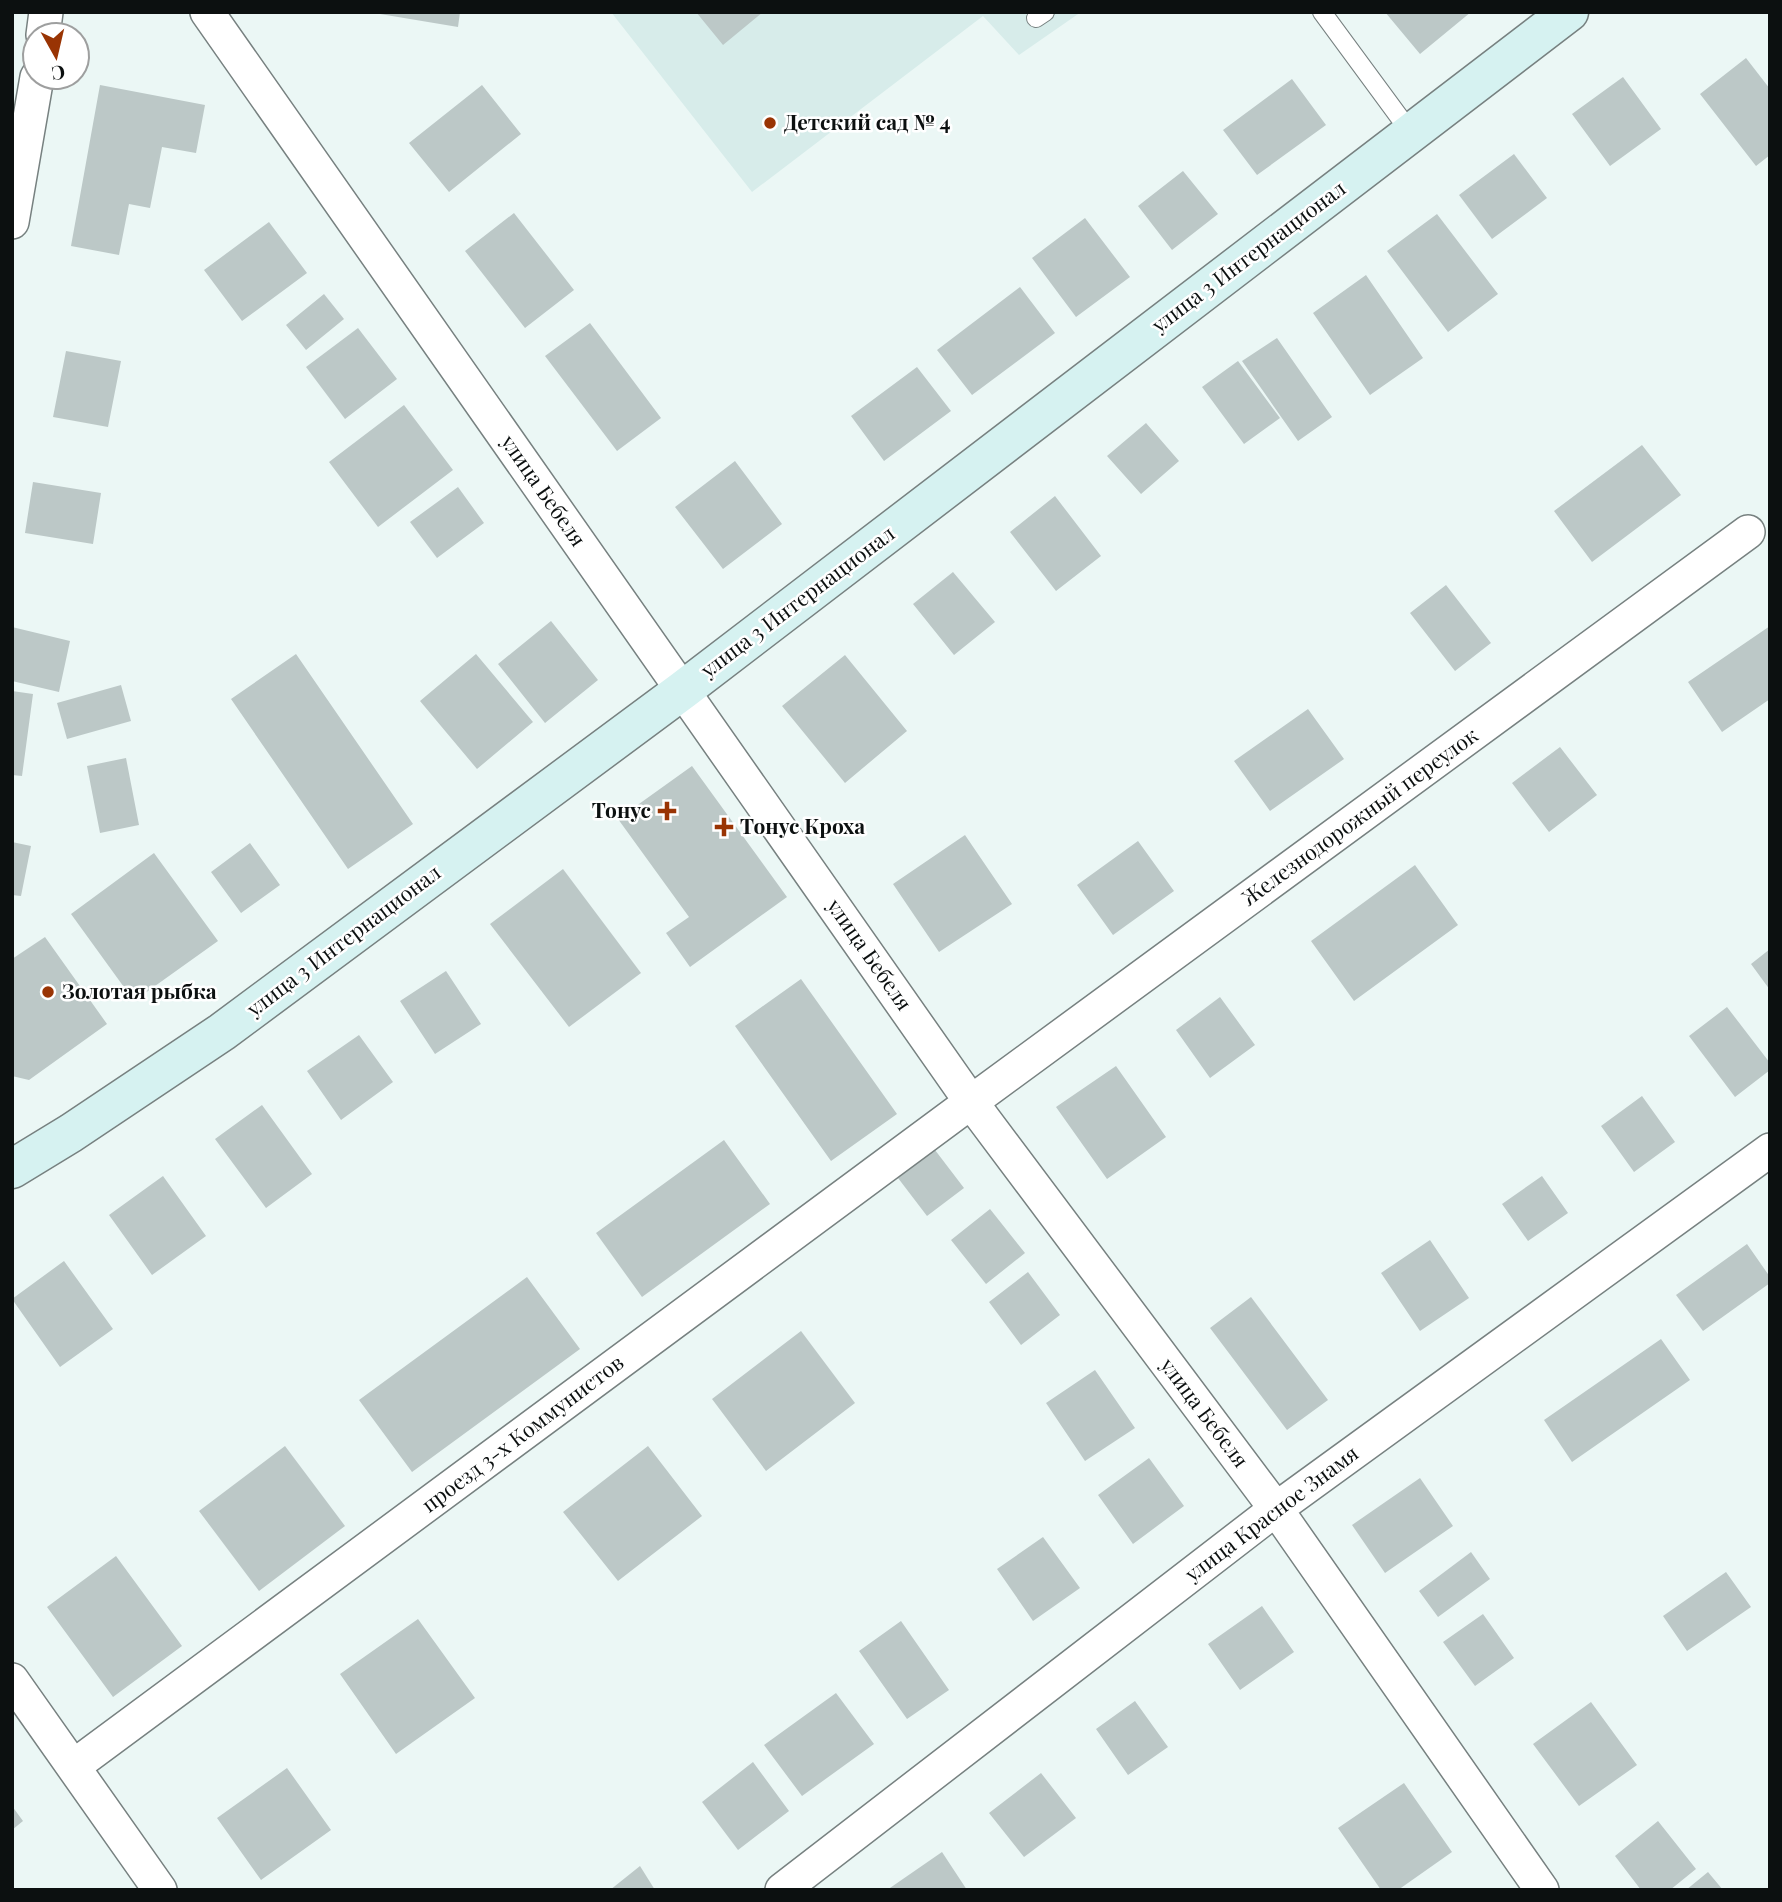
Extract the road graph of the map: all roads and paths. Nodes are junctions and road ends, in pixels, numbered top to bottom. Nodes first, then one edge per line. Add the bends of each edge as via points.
1 (207, 12) edge
2 (1322, 12) edge
3 (1569, 12) edge
4 (35, 91) edge
5 (1411, 133) junction
6 (12, 222) edge
7 (1748, 532) dead end
8 (683, 690) junction
9 (971, 1102) junction
10 (1770, 1150) edge
11 (12, 1169) edge
12 (1276, 1508) junction
13 (12, 1680) edge
14 (74, 1766) junction
15 (160, 1890) edge
16 (782, 1890) edge
17 (1542, 1890) edge

1 - 8 street, улица Бебеля
2 - 5 lane
3 - 5 main road, улица 3 Интернационал
4 - 6 street
5 - 8 main road, улица 3 Интернационал
7 - 9 street, Железнодорожный переулок
8 - 9 street, улица Бебеля
8 - 11 main road, улица 3 Интернационал via 222,1032
9 - 12 street, улица Бебеля
9 - 14 street, проезд 3-х Коммунистов
10 - 12 street, улица Красное Знамя
12 - 16 street, улица Красное Знамя
12 - 17 street, улица Бебеля
13 - 14 street
14 - 15 street

